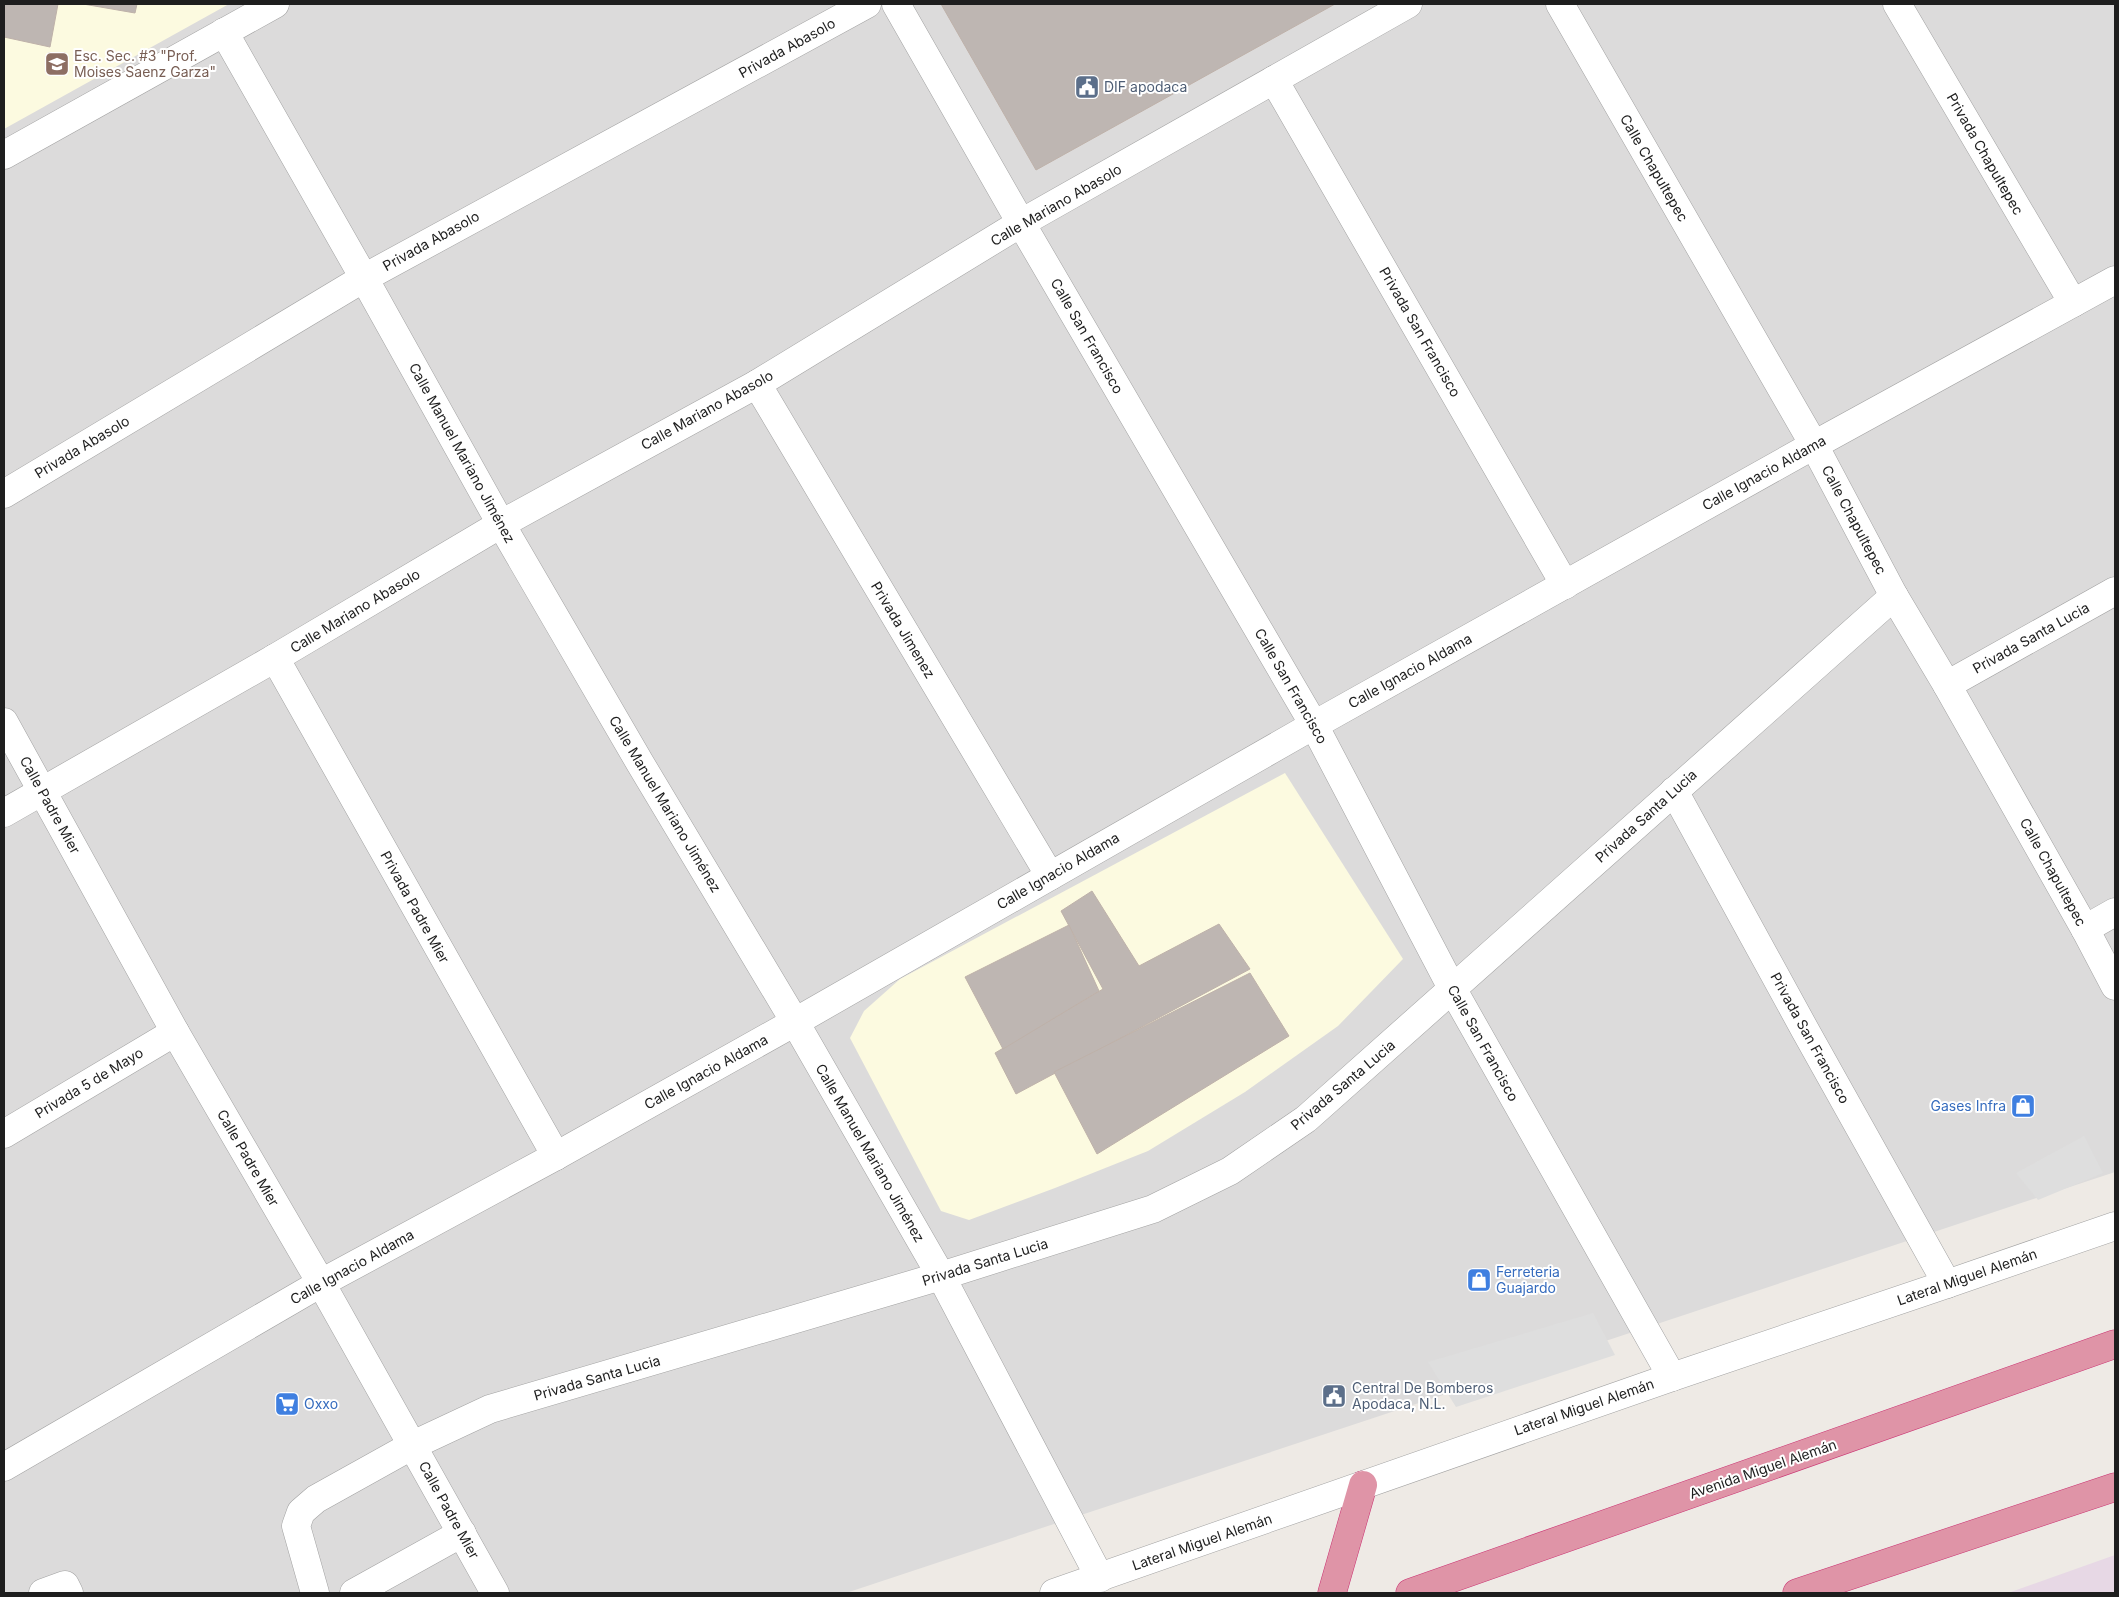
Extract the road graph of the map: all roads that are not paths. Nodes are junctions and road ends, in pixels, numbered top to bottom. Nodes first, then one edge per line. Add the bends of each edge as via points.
1 (274, 4) edge
2 (867, 4) edge
3 (896, 4) edge
4 (1408, 4) edge
5 (1560, 4) edge
6 (1897, 4) edge
7 (224, 32) junction
8 (1274, 80) junction
9 (4, 155) edge
10 (1021, 224) junction
11 (364, 278) junction
12 (2115, 280) edge
13 (2073, 304) junction
14 (757, 384) junction
15 (1814, 445) junction
16 (4, 494) edge
17 (501, 524) junction
18 (1565, 584) junction
19 (2115, 591) edge
20 (1894, 596) junction
21 (275, 658) junction
22 (1948, 685) junction
23 (4, 722) edge
24 (1314, 725) junction
25 (1674, 791) junction
26 (43, 792) junction
27 (4, 813) edge
28 (1050, 876) junction
29 (2115, 912) edge
30 (2085, 929) junction
31 (2115, 986) edge
32 (1453, 990) junction
33 (795, 1022) junction
34 (175, 1032) junction
35 (4, 1134) edge
36 (556, 1156) junction
37 (2115, 1226) edge
38 (941, 1276) junction
39 (321, 1283) junction
40 (1948, 1284) junction
41 (2115, 1344) edge
42 (1672, 1376) junction
43 (412, 1445) junction
44 (4, 1467) edge
45 (1363, 1485) junction
46 (2115, 1487) edge
47 (462, 1533) junction
48 (1100, 1578) junction
49 (43, 1593) edge
50 (69, 1593) edge
51 (315, 1593) edge
52 (354, 1593) edge
53 (495, 1593) edge
54 (1054, 1593) edge
55 (1332, 1593) edge
56 (1410, 1593) edge
57 (1797, 1593) edge

1 - 7 street
2 - 11 street, Privada Abasolo
3 - 10 street, Calle San Francisco
4 - 8 street, Calle Mariano Abasolo
5 - 15 street, Calle Chapultepec
6 - 13 street, Privada Chapultepec
7 - 9 street
7 - 11 street, Calle Manuel Mariano Jiménez
8 - 10 street, Calle Mariano Abasolo
8 - 18 street, Privada San Francisco
10 - 14 street, Calle Mariano Abasolo
10 - 24 street, Calle San Francisco
11 - 16 street, Privada Abasolo
11 - 17 street, Calle Manuel Mariano Jiménez
12 - 13 street, Calle Ignacio Aldama
13 - 15 street, Calle Ignacio Aldama
14 - 17 street, Calle Mariano Abasolo
14 - 28 street, Privada Jimenez
15 - 18 street, Calle Ignacio Aldama
15 - 20 street, Calle Chapultepec
17 - 21 street, Calle Mariano Abasolo
17 - 33 street, Calle Manuel Mariano Jiménez
18 - 24 street, Calle Ignacio Aldama
19 - 22 street, Privada Santa Lucia
20 - 22 street, Calle Chapultepec
20 - 25 street, Privada Santa Lucia
21 - 26 street, Calle Mariano Abasolo
21 - 36 street, Privada Padre Mier
22 - 30 street, Calle Chapultepec
23 - 26 street, Calle Padre Mier
24 - 28 street, Calle Ignacio Aldama
24 - 32 street, Calle San Francisco
25 - 32 street, Privada Santa Lucia
25 - 40 street, Privada San Francisco
26 - 27 street, Calle Mariano Abasolo
26 - 34 street, Calle Padre Mier
28 - 33 street, Calle Ignacio Aldama
29 - 30 street
30 - 31 street, Calle Chapultepec
32 - 38 street, Privada Santa Lucia via 1306,1119 1230,1171 1153,1209
32 - 42 street, Calle San Francisco
33 - 36 street, Calle Ignacio Aldama
33 - 38 street, Calle Manuel Mariano Jiménez
34 - 35 street, Privada 5 de Mayo
34 - 39 street, Calle Padre Mier
36 - 39 street, Calle Ignacio Aldama
37 - 40 street, Lateral Miguel Alemán
38 - 43 street, Privada Santa Lucia via 490,1409
38 - 48 street, Calle Manuel Mariano Jiménez
39 - 43 street, Calle Padre Mier
39 - 44 street, Calle Ignacio Aldama
40 - 42 street, Lateral Miguel Alemán
41 - 56 highway, Avenida Miguel Alemán
42 - 45 street, Lateral Miguel Alemán
43 - 47 street, Calle Padre Mier
43 - 51 street, Privada Santa Lucia via 316,1499 301,1512 296,1526
45 - 48 street, Lateral Miguel Alemán
45 - 55 highway
46 - 57 highway
47 - 52 street
47 - 53 street, Calle Padre Mier
48 - 54 street, Lateral Miguel Alemán
49 - 50 street via 65,1585

